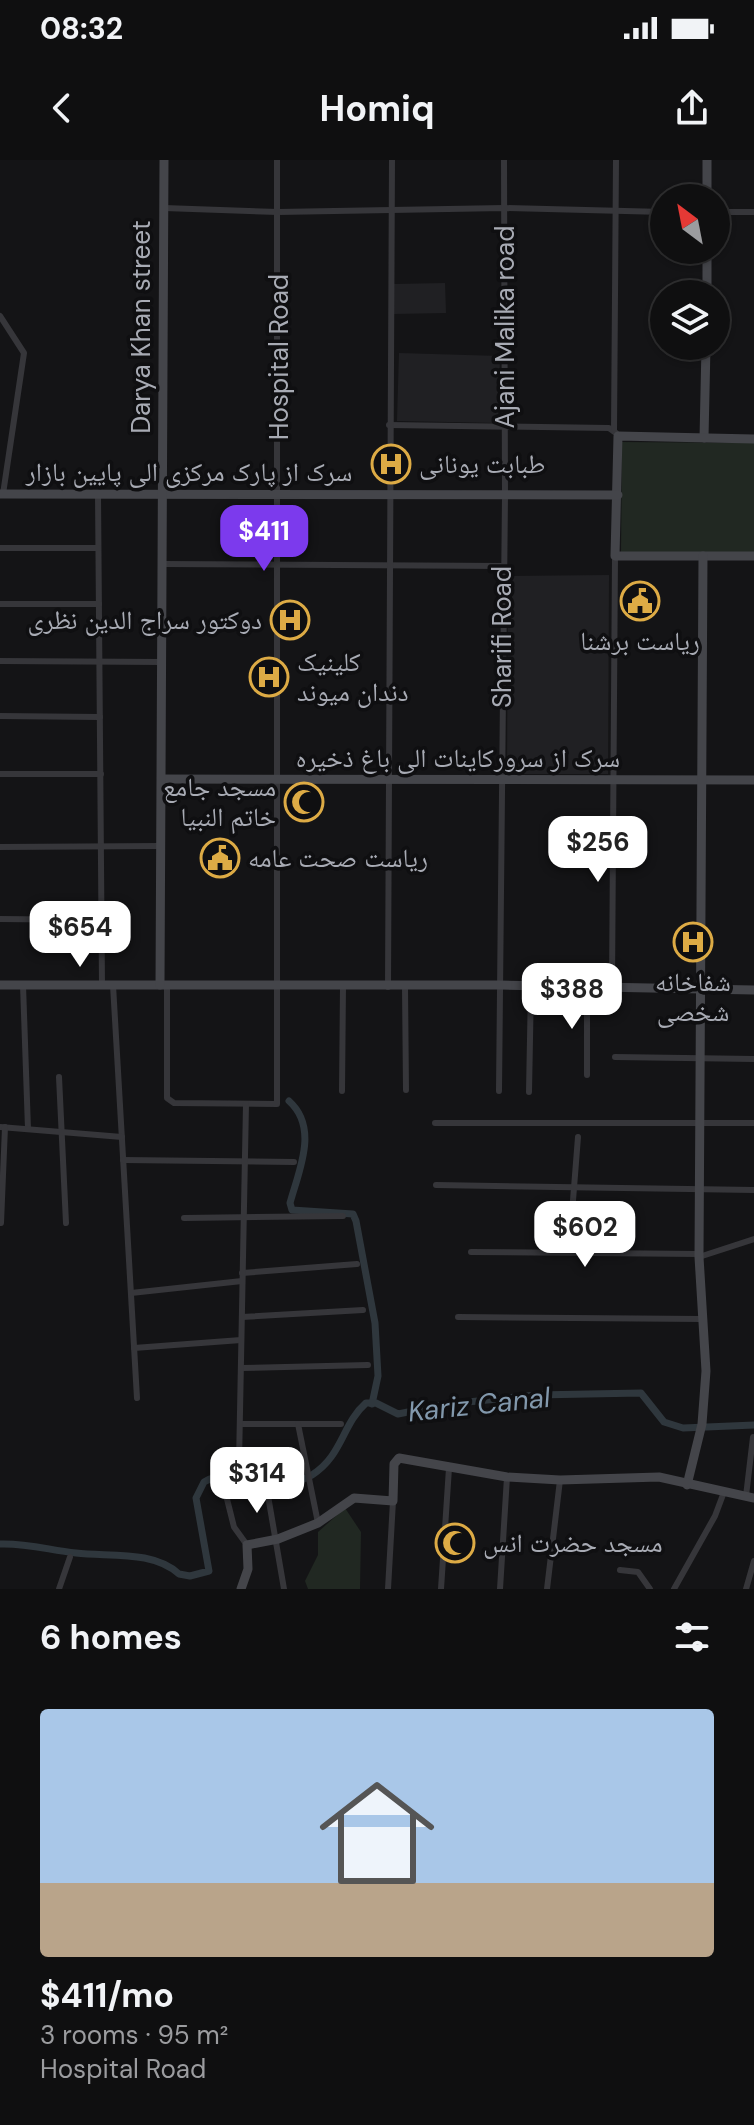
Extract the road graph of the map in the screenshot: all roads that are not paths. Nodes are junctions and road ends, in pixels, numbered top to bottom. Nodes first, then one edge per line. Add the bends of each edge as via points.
1 (164, 160) edge
2 (277, 160) edge
3 (392, 160) edge
4 (504, 160) edge
5 (616, 160) edge
6 (707, 160) edge
7 (707, 184) edge
8 (163, 208) junction
9 (504, 208) junction
10 (393, 211) junction
11 (616, 211) junction
12 (278, 212) junction
13 (650, 212) edge
14 (730, 212) edge
15 (754, 212) edge
16 (0, 316) edge
17 (706, 360) edge
18 (389, 425) junction
19 (505, 429) junction
20 (616, 433) junction
21 (704, 438) junction
22 (754, 439) edge
23 (2, 494) edge
24 (98, 494) junction
25 (163, 494) junction
26 (280, 494) junction
27 (389, 494) junction
28 (505, 495) junction
29 (618, 495) junction
30 (0, 548) edge
31 (98, 548) junction
32 (615, 556) junction
33 (703, 556) junction
34 (754, 556) edge
35 (279, 563) junction
36 (163, 564) junction
37 (391, 566) junction
38 (502, 566) junction
39 (0, 604) edge
40 (99, 604) junction
41 (0, 661) edge
42 (99, 661) junction
43 (162, 662) junction
44 (0, 716) edge
45 (100, 717) junction
46 (0, 774) edge
47 (101, 774) junction
48 (162, 779) junction
49 (278, 779) junction
50 (388, 779) junction
51 (502, 780) junction
52 (615, 780) junction
53 (703, 780) junction
54 (754, 780) edge
55 (100, 846) junction
56 (161, 846) junction
57 (0, 847) edge
58 (0, 919) edge
59 (101, 920) junction
60 (0, 985) edge
61 (23, 985) junction
62 (102, 985) junction
63 (113, 985) junction
64 (163, 985) junction
65 (500, 985) junction
66 (276, 986) junction
67 (343, 986) junction
68 (531, 986) junction
69 (388, 987) junction
70 (405, 987) junction
71 (587, 987) junction
72 (612, 987) junction
73 (703, 990) junction
74 (754, 990) edge
75 (615, 1057) dead end
76 (701, 1059) junction
77 (754, 1059) edge
78 (587, 1075) dead end
79 (59, 1077) dead end
80 (406, 1090) dead end
81 (342, 1091) dead end
82 (499, 1091) dead end
83 (529, 1092) dead end
84 (246, 1104) junction
85 (701, 1122) junction
86 (435, 1123) dead end
87 (754, 1123) edge
88 (2, 1127) edge
89 (28, 1129) junction
90 (61, 1132) junction
91 (122, 1137) junction
92 (578, 1137) dead end
93 (123, 1160) junction
94 (244, 1161) junction
95 (294, 1162) dead end
96 (436, 1185) dead end
97 (573, 1186) junction
98 (700, 1189) junction
99 (754, 1190) edge
100 (572, 1213) dead end
101 (343, 1216) dead end
102 (184, 1218) dead end
103 (243, 1218) junction
104 (1, 1223) edge
105 (66, 1223) dead end
106 (754, 1239) edge
107 (471, 1252) dead end
108 (699, 1256) junction
109 (357, 1264) dead end
110 (242, 1273) junction
111 (242, 1281) junction
112 (131, 1293) junction
113 (363, 1310) dead end
114 (242, 1317) junction
115 (458, 1317) dead end
116 (702, 1319) junction
117 (241, 1340) junction
118 (134, 1348) junction
119 (368, 1365) dead end
120 (241, 1368) junction
121 (137, 1398) dead end
122 (240, 1424) junction
123 (298, 1424) junction
124 (341, 1424) dead end
125 (753, 1437) edge
126 (239, 1463) dead end
127 (449, 1468) junction
128 (507, 1477) junction
129 (222, 1479) dead end
130 (560, 1480) junction
131 (266, 1484) dead end
132 (687, 1485) junction
133 (724, 1492) junction
134 (750, 1497) edge
135 (393, 1501) junction
136 (318, 1523) junction
137 (278, 1539) junction
138 (247, 1545) junction
139 (70, 1557) dead end
140 (754, 1561) edge
141 (620, 1570) dead end
142 (59, 1589) edge
143 (241, 1589) edge
144 (284, 1589) edge
145 (388, 1589) edge
146 (441, 1589) edge
147 (500, 1589) edge
148 (547, 1589) edge
149 (650, 1589) edge
150 (674, 1589) edge
151 (746, 1589) edge

1 - 8 street, Darya Khan street
2 - 12 street, Hospital Road
3 - 10 street
4 - 9 street, Ajani Malika road
5 - 11 street
6 - 7 street
8 - 12 street
8 - 25 street, Darya Khan street
9 - 10 street
9 - 11 street
9 - 19 street, Ajani Malika road
10 - 12 street
10 - 18 street
11 - 13 street
11 - 20 street
12 - 26 street, Hospital Road
14 - 15 street
16 - 23 street via 24,353
17 - 21 street
18 - 19 street
18 - 27 street
19 - 20 street
19 - 28 street, Ajani Malika road
20 - 21 street
20 - 29 street
21 - 22 street
23 - 24 street, سرک از پارک مرکزی الی پایین بازار
24 - 25 street, سرک از پارک مرکزی الی پایین بازار
24 - 31 street
25 - 26 street, سرک از پارک مرکزی الی پایین بازار
25 - 36 street, Darya Khan street
26 - 27 street, سرک از پارک مرکزی الی پایین بازار
26 - 35 street, Hospital Road
27 - 28 street, سرک از پارک مرکزی الی پایین بازار
27 - 37 street
28 - 29 street, سرک از پارک مرکزی الی پایین بازار
28 - 38 street, Sharifi Road
29 - 32 street
30 - 31 street
31 - 40 street
32 - 33 street
32 - 52 street
33 - 34 street
33 - 53 street
35 - 36 street
35 - 37 street
35 - 49 street, Hospital Road
36 - 43 street, Darya Khan street
37 - 38 street
37 - 50 street
38 - 51 street, Sharifi Road
39 - 40 street
40 - 42 street
41 - 42 street
42 - 43 street
42 - 45 street
43 - 48 street, Darya Khan street
44 - 45 street
45 - 47 street
46 - 47 street
47 - 55 street
48 - 49 street, سرک از سرورکاینات الی باغ ذخیره
48 - 56 street, Darya Khan street
49 - 50 street, سرک از سرورکاینات الی باغ ذخیره
49 - 66 street, Hospital Road
50 - 51 street, سرک از سرورکاینات الی باغ ذخیره
50 - 69 street
51 - 52 street, سرک از سرورکاینات الی باغ ذخیره
51 - 65 street, Sharifi Road
52 - 53 street, سرک از سرورکاینات الی باغ ذخیره
52 - 72 street
53 - 54 street, سرک از سرورکاینات الی باغ ذخیره
53 - 73 street
55 - 56 street
55 - 57 street
55 - 59 street
56 - 64 street, Darya Khan street
58 - 59 street
59 - 62 street
60 - 61 street
61 - 62 street
61 - 89 street
62 - 63 street
63 - 64 street
63 - 91 street
64 - 66 street
64 - 84 street via 167,1098 174,1103
65 - 68 street
65 - 70 street
65 - 82 street, Sharifi Road
66 - 67 street
66 - 84 street, Hospital Road via 278,1102
67 - 69 street
67 - 81 street
68 - 71 street
68 - 83 street
69 - 70 street
70 - 80 street
71 - 72 street
71 - 78 street
72 - 73 street
73 - 74 street
73 - 76 street
75 - 76 street
76 - 77 street
76 - 85 street
79 - 90 street
84 - 94 street
85 - 86 street
85 - 87 street
85 - 98 street
88 - 89 street
88 - 104 street
89 - 90 street
90 - 91 street
90 - 105 street
91 - 93 street
92 - 97 street
93 - 94 street
93 - 112 street
94 - 95 street
94 - 103 street
96 - 97 street
97 - 98 street
97 - 100 street
98 - 99 street
98 - 108 street
101 - 103 street
102 - 103 street
103 - 110 street
106 - 108 street
107 - 108 street
108 - 116 street
109 - 110 street
110 - 111 street
111 - 112 street
111 - 114 street
112 - 118 street
113 - 114 street
114 - 117 street
115 - 116 street
116 - 132 street via 706,1371 701,1428
117 - 118 street
117 - 120 street
118 - 121 street
119 - 120 street
120 - 122 street
122 - 123 street
122 - 126 street
123 - 124 street
123 - 136 street
125 - 134 street
127 - 128 street
127 - 135 street via 399,1458 394,1464
127 - 146 street
128 - 130 street
128 - 147 street
129 - 138 street via 234,1527
130 - 132 street via 659,1477
130 - 148 street
131 - 137 street
132 - 133 street
133 - 134 street
133 - 150 street
135 - 136 street via 354,1498
135 - 145 street
136 - 137 street
137 - 138 street
137 - 144 street
138 - 143 street via 248,1569
139 - 142 street
140 - 151 street
141 - 149 street via 638,1572

